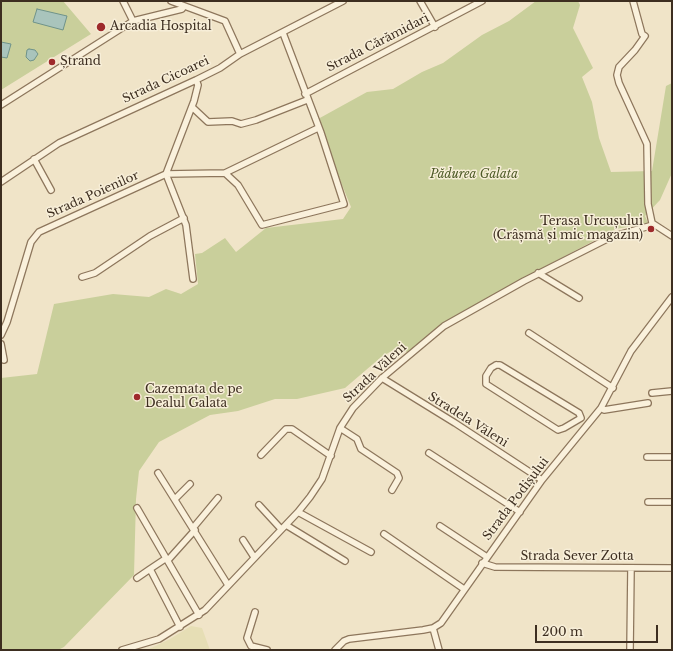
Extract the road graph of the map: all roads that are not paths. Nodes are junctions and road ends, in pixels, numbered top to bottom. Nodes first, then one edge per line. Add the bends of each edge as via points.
1 (123, 1) edge
2 (171, 1) edge
3 (343, 1) edge
4 (420, 1) edge
5 (482, 1) edge
6 (634, 1) edge
7 (184, 6) junction
8 (133, 21) junction
9 (435, 26) junction
10 (283, 33) junction
11 (240, 54) junction
12 (196, 80) junction
13 (305, 94) junction
14 (307, 100) junction
15 (1, 105) edge
16 (192, 107) junction
17 (318, 128) junction
18 (34, 159) junction
19 (225, 173) junction
20 (166, 174) junction
21 (1, 182) edge
22 (51, 190) dead end
23 (184, 218) junction
24 (653, 225) junction
25 (672, 236) edge
26 (538, 273) junction
27 (82, 277) dead end
28 (193, 279) dead end
29 (672, 296) edge
30 (579, 298) dead end
31 (529, 333) dead end
32 (1, 335) edge
33 (1, 344) edge
34 (4, 360) dead end
35 (382, 378) junction
36 (613, 388) junction
37 (672, 390) edge
38 (652, 393) dead end
39 (648, 403) dead end
40 (601, 408) junction
41 (581, 418) junction
42 (589, 423) junction
43 (340, 428) junction
44 (429, 453) dead end
45 (261, 455) dead end
46 (331, 456) junction
47 (672, 456) edge
48 (647, 457) dead end
49 (158, 473) dead end
50 (542, 480) junction
51 (190, 484) dead end
52 (392, 490) dead end
53 (218, 498) dead end
54 (175, 499) junction
55 (648, 502) dead end
56 (672, 502) edge
57 (259, 505) dead end
58 (137, 508) dead end
59 (298, 512) junction
60 (520, 512) junction
61 (440, 526) dead end
62 (284, 527) junction
63 (194, 529) junction
64 (384, 534) dead end
65 (243, 540) dead end
66 (371, 552) dead end
67 (254, 557) junction
68 (486, 557) junction
69 (166, 559) junction
70 (345, 561) dead end
71 (482, 563) junction
72 (631, 568) junction
73 (672, 568) edge
74 (150, 569) junction
75 (137, 578) dead end
76 (228, 585) junction
77 (464, 589) junction
78 (254, 612) dead end
79 (199, 616) junction
80 (180, 627) junction
81 (433, 628) junction
82 (122, 650) edge
83 (267, 650) edge
84 (335, 650) edge
85 (439, 650) edge
86 (630, 650) edge

1 - 8 street
2 - 7 street
3 - 10 street, Strada Cicoarei
4 - 9 street
5 - 9 street, Strada Cărămidari
6 - 24 street via 642,34 645,36 619,67 617,75 647,144 648,204
7 - 8 street via 182,9
7 - 11 street via 225,21
8 - 15 street
9 - 13 street, Strada Cărămidari
10 - 11 street, Strada Cicoarei
10 - 13 street
11 - 12 street, Strada Cicoarei
12 - 16 street via 198,85
12 - 18 street, Strada Cicoarei via 66,139
13 - 14 street
14 - 16 street via 275,114 241,124 232,121 208,122
14 - 17 street
16 - 20 street
17 - 19 street
17 - 19 street via 343,205 262,225 238,185
18 - 21 street, Strada Cicoarei
18 - 22 street
19 - 20 street
20 - 23 street
20 - 32 street, Strada Poienilor via 39,232 31,242
23 - 27 street via 150,236 95,274
23 - 28 street
24 - 25 street
24 - 26 street, Strada Văleni via 611,237
26 - 30 street
26 - 35 street, Strada Văleni via 444,326
29 - 36 street, Strada Podișului via 631,351
31 - 36 street
33 - 34 street
35 - 43 street, Strada Văleni via 353,408
35 - 50 street, Stradela Văleni
36 - 40 street, Strada Podișului
37 - 38 street
39 - 40 street via 604,410
40 - 42 street, Strada Podișului
41 - 41 street via 579,412 500,365 491,368 486,376 486,384 558,430
41 - 42 street
42 - 50 street, Strada Podișului
43 - 46 street, Strada Văleni
43 - 52 street via 357,439 361,449 397,473 399,478
44 - 60 street
45 - 46 street via 286,430 292,429
46 - 59 street, Strada Văleni via 322,479
47 - 48 street
49 - 54 street
50 - 60 street, Strada Podișului
51 - 54 street
53 - 63 street
54 - 63 street
55 - 56 street
57 - 62 street
58 - 69 street
59 - 62 street, Strada Văleni
59 - 66 street
60 - 68 street, Strada Podișului
61 - 68 street
62 - 67 street, Strada Văleni
62 - 70 street
63 - 69 street
63 - 76 street
64 - 77 street
65 - 67 street
67 - 76 street, Strada Văleni
68 - 71 street, Strada Podișului
69 - 74 street
69 - 79 street
71 - 72 street, Strada Sever Zotta via 495,567
71 - 77 street, Strada Podișului
72 - 73 street, Strada Sever Zotta
72 - 86 street
74 - 75 street
74 - 80 street
76 - 79 street, Strada Văleni
77 - 81 street, Strada Podișului via 441,623
78 - 83 street via 247,638 251,646
79 - 80 street, Strada Văleni
80 - 82 street, Strada Văleni via 159,640
81 - 84 street via 349,639
81 - 85 street

